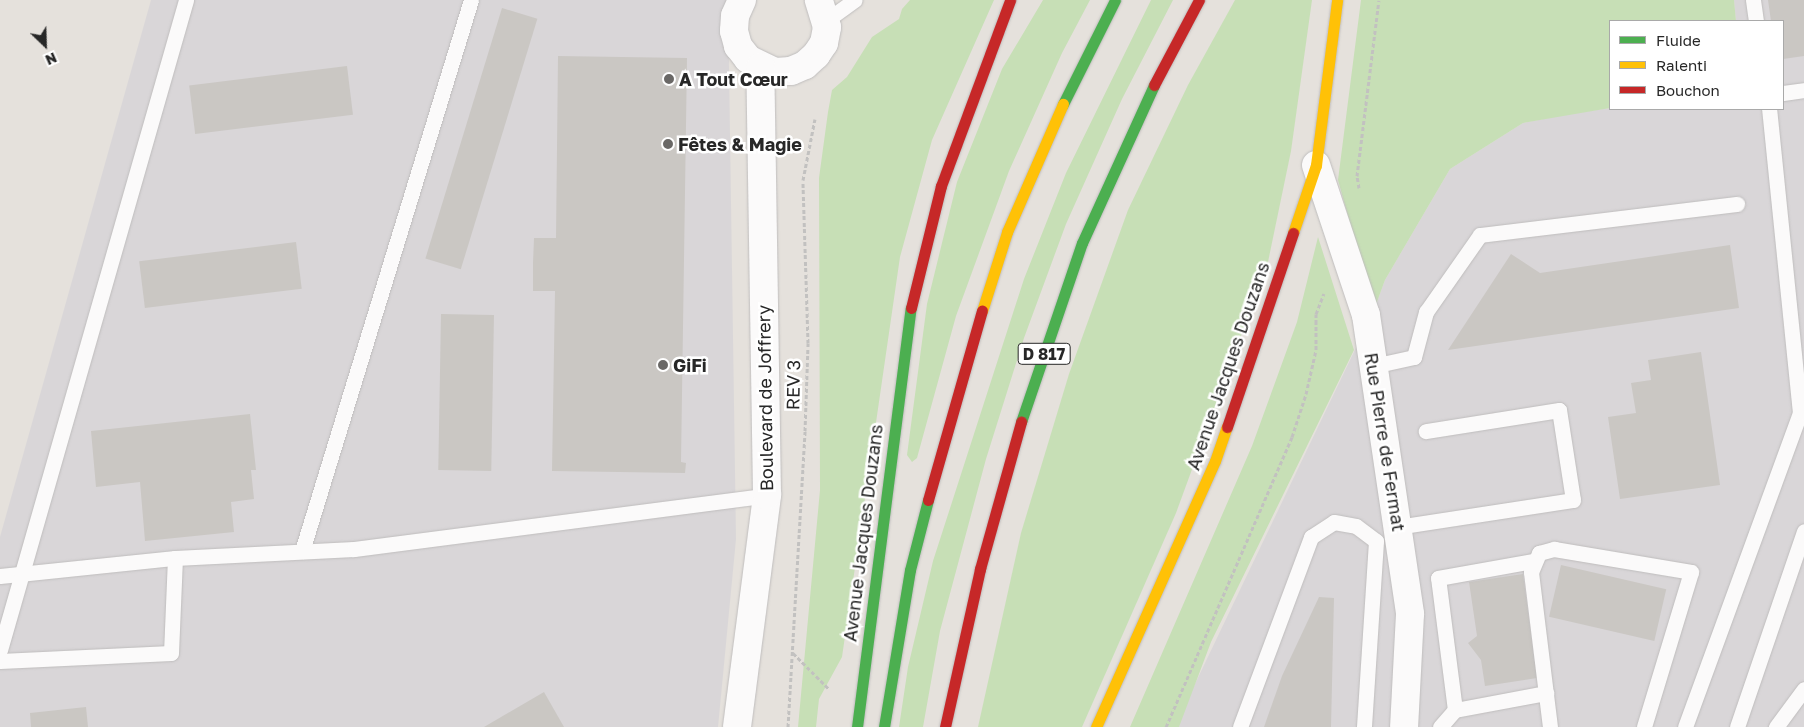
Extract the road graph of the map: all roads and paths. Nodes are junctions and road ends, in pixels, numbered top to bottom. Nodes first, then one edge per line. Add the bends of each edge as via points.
1 (186, 0) edge
2 (471, 0) edge
3 (742, 0) edge
4 (855, 0) edge
5 (1010, 0) edge
6 (1115, 0) edge
7 (1199, 0) edge
8 (1338, 0) edge
9 (1379, 0) edge
10 (1754, 0) edge
11 (823, 10) edge
12 (1756, 20) edge
13 (760, 67) junction
14 (1804, 90) edge
15 (1784, 93) edge
16 (1768, 110) edge
17 (815, 119) dead end
18 (1316, 165) junction
19 (1360, 194) dead end
20 (1737, 204) dead end
21 (1352, 273) junction
22 (1373, 366) junction
23 (1426, 431) dead end
24 (767, 495) junction
25 (1397, 527) junction
26 (1804, 531) edge
27 (302, 551) junction
28 (175, 558) junction
29 (1533, 562) junction
30 (23, 574) junction
31 (0, 576) edge
32 (0, 650) edge
33 (792, 653) junction
34 (0, 661) edge
35 (1804, 689) edge
36 (1546, 693) junction
37 (831, 700) dead end
38 (1804, 708) edge
39 (1455, 710) junction
40 (1786, 711) junction
41 (737, 727) edge
42 (788, 727) edge
43 (857, 727) edge
44 (884, 727) edge
45 (946, 727) edge
46 (1096, 727) edge
47 (1166, 727) edge
48 (1240, 727) edge
49 (1364, 727) edge
50 (1404, 727) edge
51 (1440, 727) edge
52 (1550, 727) edge
53 (1644, 727) edge
54 (1685, 727) edge
55 (1737, 727) edge
56 (1776, 727) edge

1 - 30 lane
2 - 27 lane
3 - 13 street via 735,16 738,46
4 - 11 lane
5 - 43 main road, Avenue Jacques Douzans via 941,186 908,318
6 - 44 main road via 1071,85 1007,232 948,418 910,570
7 - 45 main road, D 817 via 1148,97 1082,243 1025,409 980,569
8 - 18 main road, Avenue Jacques Douzans
9 - 19 path via 1358,176
10 - 12 lane
11 - 13 street via 824,42 805,65 783,72
13 - 24 street, Boulevard de Joffrery
14 - 15 lane
16 - 54 lane via 1800,413
17 - 33 path, REV 3 via 803,180 807,362
18 - 21 street, Rue Pierre de Fermat
18 - 46 main road, Avenue Jacques Douzans via 1215,461
20 - 22 lane via 1480,235 1426,312 1414,357
21 - 22 street, Rue Pierre de Fermat via 1366,315
21 - 47 path via 1325,291 1316,314 1316,350 1292,437
22 - 25 street, Rue Pierre de Fermat
23 - 25 lane via 1559,410 1573,500
24 - 27 lane via 354,549
24 - 41 street, Boulevard de Joffrery
25 - 50 street, Rue Pierre de Fermat via 1410,614
26 - 55 lane
27 - 28 lane
28 - 30 lane
28 - 34 lane via 171,653
29 - 36 lane via 1530,572
29 - 39 lane via 1438,578
29 - 53 lane via 1539,553 1554,549 1691,572
30 - 31 lane
30 - 32 lane
33 - 37 path via 832,692
33 - 42 path, REV 3
35 - 40 lane
36 - 39 lane
36 - 52 lane
38 - 40 lane
39 - 51 lane
40 - 56 lane
48 - 49 lane via 1311,537 1334,522 1356,526 1376,541

